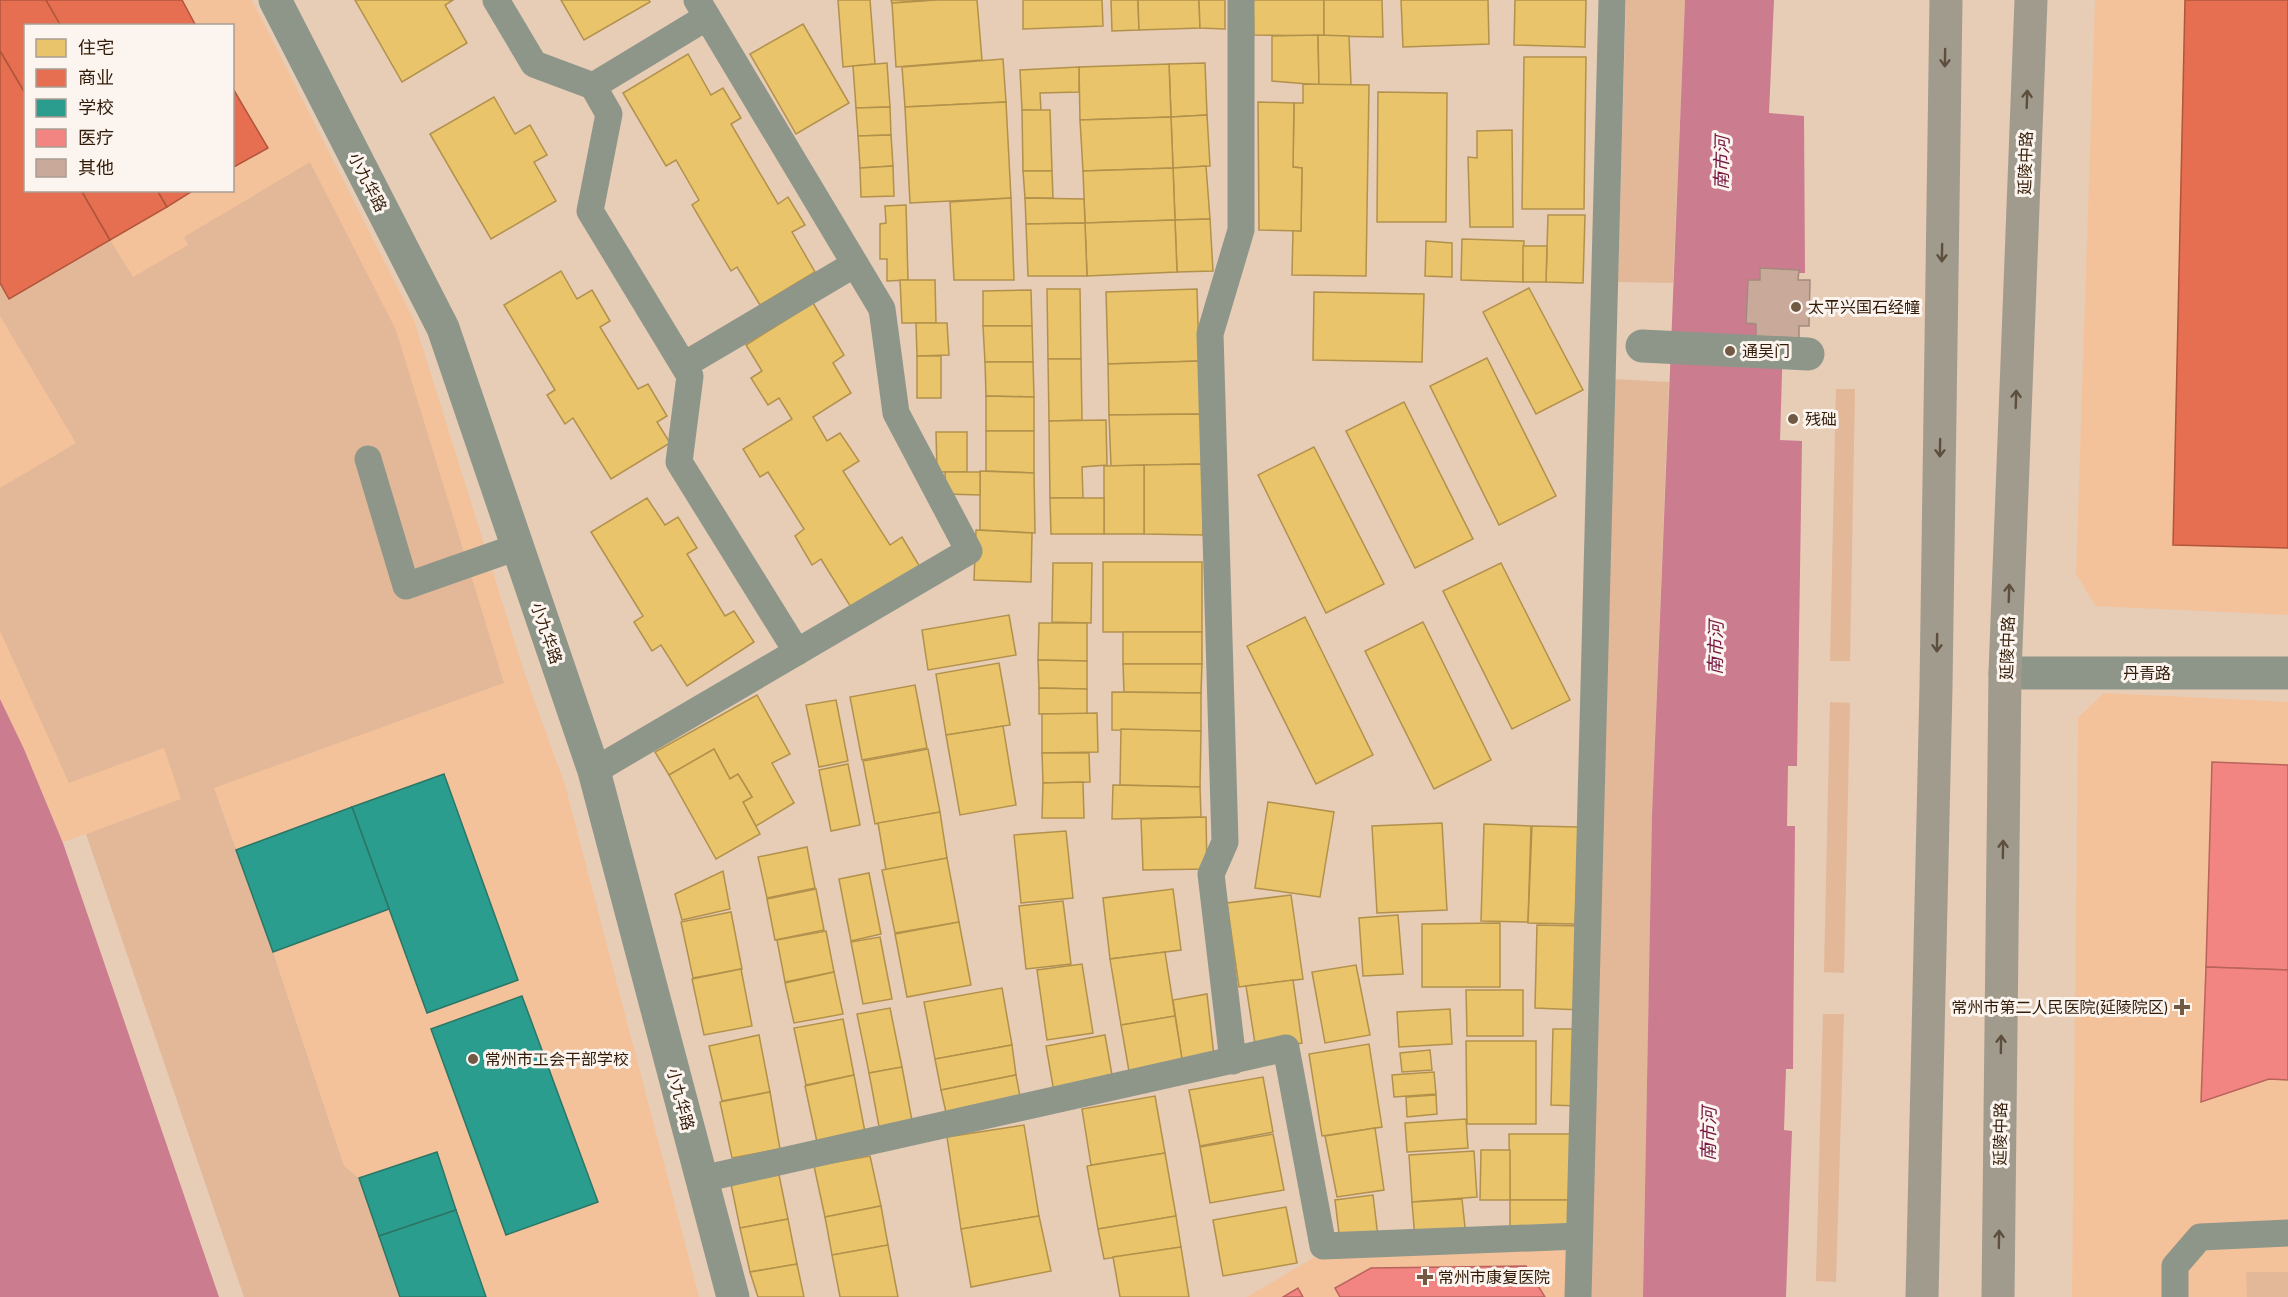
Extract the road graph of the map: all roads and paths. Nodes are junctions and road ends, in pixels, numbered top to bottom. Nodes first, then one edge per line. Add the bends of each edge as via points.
1 (275, 0) edge
2 (496, 0) edge
3 (1241, 0) edge
4 (1612, 0) edge
5 (1946, 0) edge
6 (2031, 0) edge
7 (702, 8) edge
8 (593, 86) junction
9 (855, 264) junction
10 (1642, 346) dead end
11 (1808, 354) dead end
12 (684, 365) junction
13 (368, 459) dead end
14 (517, 547) junction
15 (798, 652) junction
16 (2006, 673) junction
17 (2288, 673) edge
18 (594, 771) junction
19 (1233, 1061) junction
20 (702, 1179) junction
21 (2288, 1233) edge
22 (1579, 1236) junction
23 (733, 1297) edge
24 (1578, 1297) edge
25 (1922, 1297) edge
26 (1998, 1297) edge
27 (2175, 1297) edge

1 - 14 street, 小九华路 via 443,328
2 - 8 lane via 534,64
3 - 19 lane via 1241,230 1210,334 1224,842 1211,874
4 - 22 lane
5 -> 25 main road
16 -> 6 main road, 延陵中路
7 - 8 lane
7 - 9 lane
8 - 12 lane via 609,114 590,211
9 - 12 lane
9 - 15 lane via 882,309 896,413 969,551
10 - 11 street
12 - 15 lane via 690,376 680,462
13 - 14 lane via 406,585
14 - 18 street, 小九华路
15 - 18 lane
16 - 17 street, 丹青路
26 -> 16 main road, 延陵中路
18 - 20 street, 小九华路
19 - 20 lane
19 - 22 lane via 1286,1048 1323,1246
20 - 23 street, 小九华路
21 - 27 lane via 2200,1237 2175,1266
22 - 24 lane

